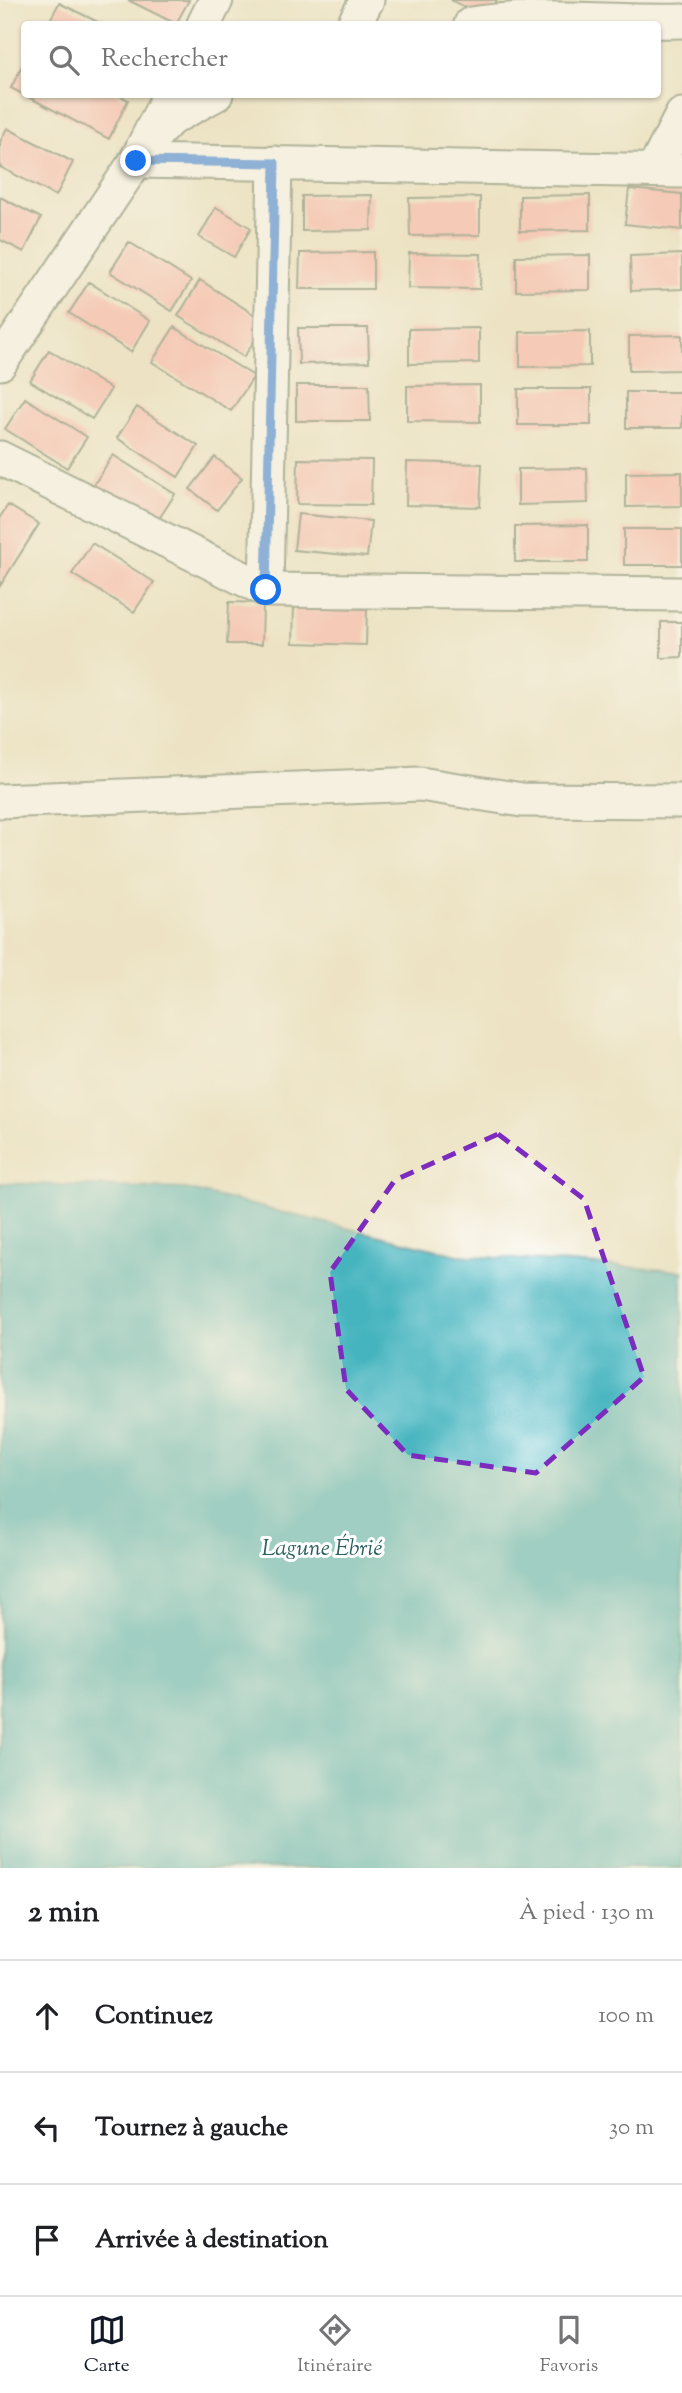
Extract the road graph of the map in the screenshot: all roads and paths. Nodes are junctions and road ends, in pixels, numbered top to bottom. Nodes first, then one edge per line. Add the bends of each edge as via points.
1 (216, 0) edge
2 (367, 0) edge
3 (206, 21) edge
4 (356, 21) edge
5 (490, 21) edge
6 (618, 21) edge
7 (661, 22) edge
8 (682, 22) edge
9 (168, 98) edge
10 (209, 98) edge
11 (682, 115) edge
12 (140, 154) junction
13 (275, 163) junction
14 (668, 170) edge
15 (0, 363) edge
16 (0, 458) edge
17 (266, 590) junction
18 (682, 594) edge
19 (0, 801) edge
20 (682, 801) edge

1 - 3 street
2 - 4 street
5 - 6 street
7 - 8 street
9 - 12 street
10 - 12 street via 170,119
11 - 14 street
12 - 13 street
12 - 15 street
13 - 14 street
13 - 17 street
16 - 17 street
17 - 18 street
19 - 20 street via 420,784 522,800

